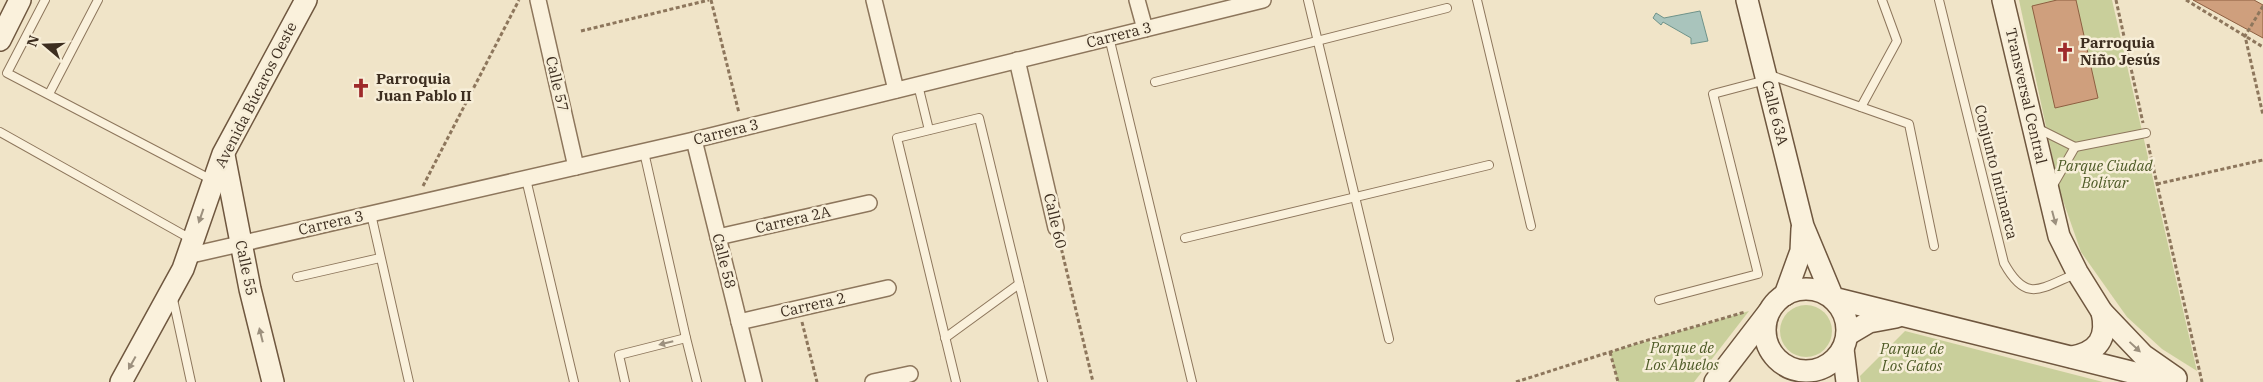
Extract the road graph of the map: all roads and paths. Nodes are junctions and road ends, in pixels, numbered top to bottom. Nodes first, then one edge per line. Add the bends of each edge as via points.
1 (20, 0) edge
2 (45, 0) edge
3 (98, 0) edge
4 (306, 0) edge
5 (518, 0) edge
6 (538, 0) edge
7 (710, 0) edge
8 (874, 0) edge
9 (1137, 0) edge
10 (1263, 0) edge
11 (1308, 0) edge
12 (1477, 0) edge
13 (1748, 0) edge
14 (1882, 0) edge
15 (1939, 0) edge
16 (2003, 0) edge
17 (2116, 0) edge
18 (2186, 0) edge
19 (2263, 6) edge
20 (1447, 8) dead end
21 (1145, 29) junction
22 (581, 31) dead end
23 (2246, 36) junction
24 (1109, 37) junction
25 (0, 40) edge
26 (1318, 41) junction
27 (2263, 46) edge
28 (1017, 60) junction
29 (1766, 77) junction
30 (1155, 82) dead end
31 (918, 85) junction
32 (896, 90) junction
33 (49, 94) junction
34 (1861, 107) junction
35 (2263, 115) edge
36 (2032, 126) junction
37 (743, 128) junction
38 (930, 130) junction
39 (0, 132) edge
40 (2146, 133) junction
41 (694, 140) junction
42 (2074, 148) junction
43 (644, 152) junction
44 (224, 154) junction
45 (2263, 160) edge
46 (1488, 165) dead end
47 (576, 167) junction
48 (526, 179) junction
49 (213, 181) junction
50 (2157, 184) junction
51 (2048, 194) junction
52 (1355, 197) junction
53 (868, 203) dead end
54 (414, 204) junction
55 (371, 214) junction
56 (1532, 226) dead end
57 (1803, 226) junction
58 (1056, 228) joint
59 (718, 237) junction
60 (1185, 238) dead end
61 (241, 244) junction
62 (1934, 246) dead end
63 (190, 248) junction
64 (380, 258) junction
65 (2077, 272) junction
66 (297, 278) dead end
67 (1019, 284) junction
68 (888, 288) dead end
69 (171, 291) junction
70 (1833, 298) junction
71 (1780, 299) junction
72 (1658, 300) dead end
73 (799, 308) junction
74 (1749, 311) dead end
75 (2102, 312) junction
76 (1904, 316) junction
77 (739, 322) junction
78 (686, 338) junction
79 (945, 338) junction
80 (1389, 339) dead end
81 (1845, 342) junction
82 (1610, 352) junction
83 (1736, 355) junction
84 (2072, 357) junction
85 (1779, 360) junction
86 (910, 374) dead end
87 (121, 382) edge
88 (191, 382) edge
89 (273, 382) edge
90 (409, 382) edge
91 (574, 382) edge
92 (625, 382) edge
93 (697, 382) edge
94 (754, 382) edge
95 (817, 382) edge
96 (872, 382) edge
97 (956, 382) edge
98 (1042, 382) edge
99 (1093, 382) edge
100 (1192, 382) edge
101 (1516, 382) edge
102 (1618, 382) edge
103 (1715, 382) edge
104 (1800, 382) edge
105 (1848, 382) edge
106 (2171, 382) edge
107 (2183, 382) edge
108 (2202, 382) edge

1 - 25 main road
2 - 33 lane via 7,73
3 - 33 lane
4 - 44 main road, Avenida Búcaros Oeste
5 - 54 path
6 - 47 street, Calle 57
7 - 22 path
7 - 37 path
8 - 32 street
9 - 21 street
10 - 21 street, Carrera 3
11 - 26 lane
12 - 56 lane
13 - 29 main road, Calle 63A
14 - 34 lane via 1897,41
15 - 65 lane, Conjunto Intimarca via 2004,263 2013,279 2025,288 2037,290
16 - 36 main road, Transversal Central
17 - 40 path
18 - 23 path
19 - 23 path
20 - 26 lane
21 - 24 street, Carrera 3
23 - 27 path
23 - 35 path
24 - 28 street, Carrera 3
24 - 100 lane
26 - 30 lane
26 - 52 lane
28 - 31 street, Carrera 3
28 - 58 street, Calle 60
29 - 34 lane
29 - 57 main road, Calle 63A
29 - 72 lane via 1713,94 1758,274
31 - 32 street, Carrera 3
31 - 38 lane
32 - 37 street, Carrera 3
33 - 49 lane
34 - 62 lane via 1908,124
36 - 42 lane
36 - 51 main road, Transversal Central
37 - 41 street, Carrera 3
38 - 67 lane via 979,118
38 - 79 lane via 897,138
39 - 63 lane
40 - 42 lane
40 - 50 path
41 - 43 street, Carrera 3
41 - 59 street, Calle 58
42 - 51 lane
43 - 47 street, Carrera 3
43 - 78 lane
44 - 49 main road, Avenida Búcaros Oeste
44 - 61 main road, Calle 55
45 - 50 path
46 - 52 lane
47 - 48 street, Carrera 3
48 - 54 street, Carrera 3
48 - 91 lane
49 -> 63 main road, Avenida Búcaros Oeste
50 - 108 path
51 -> 65 main road, Transversal Central via 2059,236
52 - 60 lane
52 - 80 lane
53 - 59 street, Carrera 2A
54 - 55 street, Carrera 3
55 - 61 street, Carrera 3
55 - 64 lane
57 - 70 main road, Calle 63A
57 - 71 main road, Calle 63A via 1801,251
58 - 99 path, Calle 60
59 - 77 street, Calle 58
61 - 63 street, Carrera 3
89 -> 61 main road, Calle 55
63 - 69 main road, Avenida Búcaros Oeste
64 - 66 lane
64 - 90 lane
65 - 75 main road, Transversal Central
67 - 79 lane
67 - 98 lane
68 - 73 street, Carrera 2
69 -> 87 main road, Avenida Búcaros Oeste
69 - 88 lane
70 - 71 main road via 1810,289 1797,290
70 - 76 main road
70 - 81 main road via 1844,315
71 - 83 main road
71 - 85 main road via 1768,316 1765,329 1768,343
73 - 77 street, Carrera 2
73 - 95 path
74 - 82 path
75 - 84 main road via 2105,324 2095,348 2085,355
75 -> 107 main road, Transversal Central via 2143,355
76 - 81 main road via 1869,322
76 - 84 main road
77 - 94 street, Calle 58
78 -> 92 lane via 618,355
78 - 93 lane
79 - 97 lane
81 - 85 main road via 1834,360 1823,368 1796,370
81 - 105 main road
82 - 101 path
82 - 102 path
83 - 85 main road via 1757,353
83 - 103 main road
84 - 106 main road
85 - 104 main road
86 - 96 street

